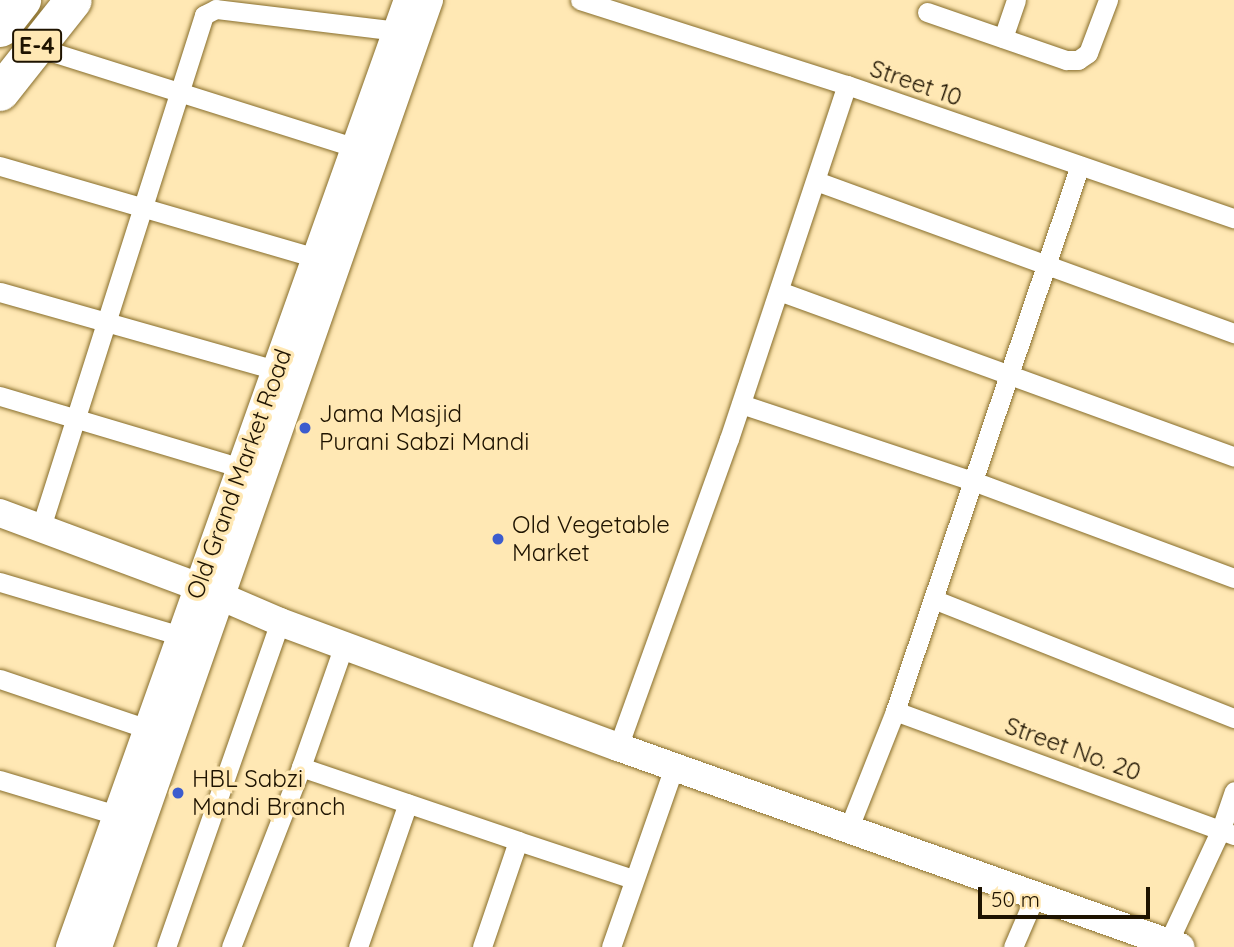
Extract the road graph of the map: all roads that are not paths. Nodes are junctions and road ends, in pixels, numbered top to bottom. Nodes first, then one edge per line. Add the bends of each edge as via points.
1 (22, 0) edge
2 (73, 0) edge
3 (408, 0) edge
4 (429, 0) edge
5 (580, 0) edge
6 (1016, 0) edge
7 (1108, 0) edge
8 (927, 12) dead end
9 (0, 27) edge
10 (397, 31) junction
11 (1003, 38) junction
12 (36, 47) junction
13 (847, 85) junction
14 (0, 92) edge
15 (181, 93) junction
16 (356, 148) junction
17 (1080, 165) junction
18 (0, 166) edge
19 (816, 180) junction
20 (144, 208) junction
21 (1234, 218) edge
22 (316, 258) junction
23 (1048, 265) junction
24 (779, 291) junction
25 (0, 292) edge
26 (107, 322) junction
27 (1234, 333) edge
28 (276, 370) junction
29 (1009, 374) junction
30 (0, 396) edge
31 (741, 404) junction
32 (76, 418) junction
33 (1234, 457) edge
34 (241, 468) junction
35 (973, 481) junction
36 (0, 513) edge
37 (41, 527) junction
38 (1234, 578) edge
39 (0, 582) edge
40 (209, 593) junction
41 (933, 599) junction
42 (281, 622) junction
43 (181, 636) junction
44 (344, 645) junction
45 (0, 679) edge
46 (895, 711) junction
47 (1234, 718) edge
48 (148, 729) junction
49 (618, 747) junction
50 (674, 766) junction
51 (301, 767) junction
52 (0, 780) edge
53 (1234, 791) edge
54 (408, 803) junction
55 (117, 816) junction
56 (848, 830) junction
57 (1227, 832) edge
58 (517, 841) junction
59 (633, 879) junction
60 (1035, 895) junction
61 (1172, 945) edge
62 (70, 947) edge
63 (97, 947) edge
64 (166, 947) edge
65 (230, 947) edge
66 (358, 947) edge
67 (482, 947) edge
68 (611, 947) edge
69 (1013, 947) edge

1 - 9 highway, E-4
2 - 12 highway, E-4
3 - 10 street, Old Grand Market Road
4 - 40 street, Old Grand Market Road
5 - 13 street, Street 10
6 - 11 street
7 - 11 street via 1088,53 1078,60
8 - 11 street
10 - 15 street via 208,10
10 - 16 street, Old Grand Market Road
12 - 14 highway, E-4
12 - 15 street
13 - 17 street, Street 10
13 - 19 street
15 - 16 street
15 - 20 street
16 - 22 street, Old Grand Market Road
17 - 21 street, Street 10
17 - 23 street
18 - 20 street
19 - 23 street
19 - 24 street
20 - 22 street
20 - 26 street
22 - 28 street, Old Grand Market Road
23 - 27 street
23 - 29 street
24 - 29 street
24 - 31 street
25 - 26 street
26 - 28 street
26 - 32 street
28 - 34 street, Old Grand Market Road
29 - 33 street
29 - 35 street
30 - 32 street
31 - 35 street
31 - 49 street
32 - 34 street
32 - 37 street
34 - 40 street, Old Grand Market Road
35 - 38 street
35 - 41 street
36 - 37 street
37 - 40 street
39 - 43 street
40 - 42 street
40 - 43 street, Old Grand Market Road
40 - 63 street, Old Grand Market Road
41 - 46 street
41 - 47 street
42 - 44 street
42 - 64 street
43 - 48 street, Old Grand Market Road
44 - 49 street
44 - 51 street
45 - 48 street
46 - 56 street
46 - 57 street, Street No. 20
48 - 55 street, Old Grand Market Road
49 - 50 street
50 - 56 street
50 - 59 street
51 - 54 street
51 - 65 street
52 - 55 street
53 - 57 street
54 - 58 street
54 - 66 street
55 - 62 street, Old Grand Market Road
56 - 60 street
57 - 61 street
58 - 59 street
58 - 67 street
59 - 68 street
60 - 61 street
60 - 69 street

